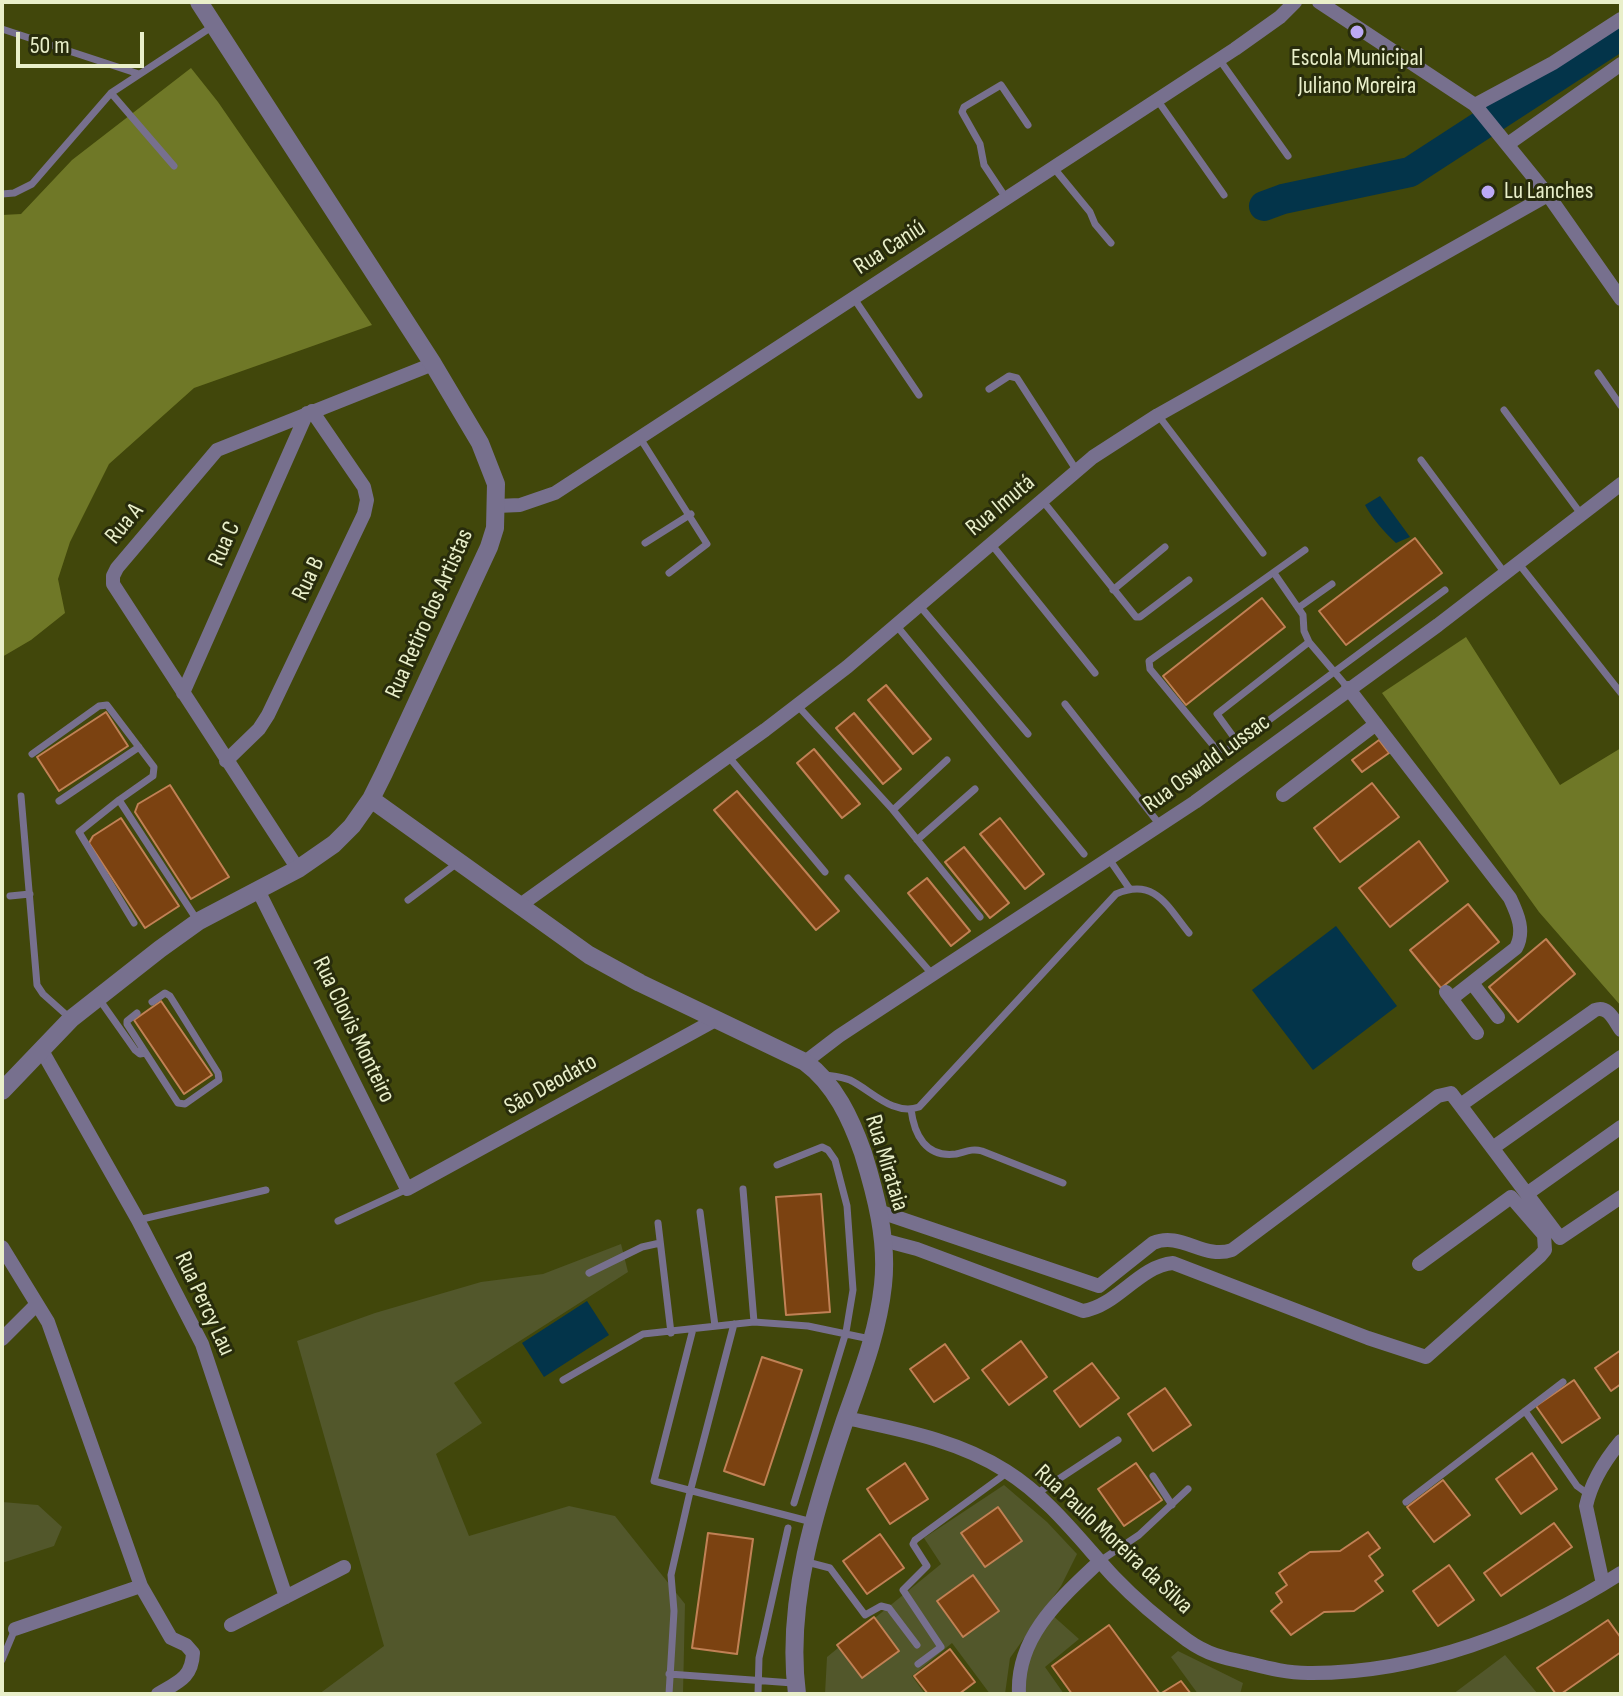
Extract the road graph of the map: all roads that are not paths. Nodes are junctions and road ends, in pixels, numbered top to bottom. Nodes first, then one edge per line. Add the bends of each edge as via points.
1 (199, 2) edge
2 (1295, 2) edge
3 (1319, 2) edge
4 (1621, 19) edge
5 (215, 25) junction
6 (2, 29) edge
7 (1219, 59) junction
8 (1621, 64) edge
9 (139, 74) junction
10 (111, 93) junction
11 (1157, 99) junction
12 (1478, 109) junction
13 (1028, 125) dead end
14 (1504, 139) junction
15 (1288, 156) dead end
16 (174, 166) dead end
17 (1053, 167) junction
18 (2, 194) edge
19 (1224, 195) dead end
20 (1548, 195) junction
21 (1006, 198) junction
22 (1111, 243) dead end
23 (853, 297) junction
24 (1621, 299) edge
25 (433, 364) junction
26 (1598, 373) dead end
27 (989, 389) dead end
28 (919, 395) dead end
29 (1621, 406) edge
30 (1504, 410) dead end
31 (310, 412) junction
32 (1158, 415) junction
33 (639, 437) junction
34 (1421, 460) dead end
35 (1077, 471) junction
36 (1621, 484) edge
37 (1042, 500) junction
38 (497, 506) junction
39 (691, 514) junction
40 (1583, 516) junction
41 (645, 543) dead end
42 (991, 543) junction
43 (1165, 547) dead end
44 (1305, 550) dead end
45 (1263, 553) dead end
46 (1519, 564) junction
47 (669, 573) dead end
48 (1274, 573) junction
49 (1506, 574) junction
50 (1189, 580) dead end
51 (1332, 584) dead end
52 (1113, 590) junction
53 (1445, 590) dead end
54 (919, 605) junction
55 (1298, 608) junction
56 (896, 625) junction
57 (1309, 642) junction
58 (1095, 673) dead end
59 (1334, 673) junction
60 (1348, 688) junction
61 (1311, 690) junction
62 (183, 693) junction
63 (1621, 693) edge
64 (1065, 704) dead end
65 (797, 705) junction
66 (1322, 708) junction
67 (1376, 724) junction
68 (1028, 734) dead end
69 (1238, 743) junction
70 (139, 747) junction
71 (32, 754) dead end
72 (728, 756) junction
73 (947, 760) dead end
74 (226, 761) junction
75 (975, 789) dead end
76 (1283, 795) dead end
77 (21, 796) dead end
78 (371, 799) junction
79 (119, 800) junction
80 (59, 801) dead end
81 (893, 810) junction
82 (1160, 825) junction
83 (917, 840) junction
84 (1084, 854) dead end
85 (1109, 859) junction
86 (458, 862) junction
87 (298, 869) junction
88 (825, 872) dead end
89 (848, 878) dead end
90 (1129, 888) junction
91 (258, 890) junction
92 (30, 894) junction
93 (10, 896) dead end
94 (408, 900) dead end
95 (519, 906) junction
96 (980, 917) dead end
97 (199, 921) junction
98 (134, 923) dead end
99 (1189, 933) dead end
100 (932, 974) junction
101 (1472, 983) junction
102 (97, 996) junction
103 (152, 1002) dead end
104 (137, 1013) dead end
105 (1498, 1017) dead end
106 (71, 1019) junction
107 (717, 1019) junction
108 (1621, 1030) edge
109 (1477, 1033) dead end
110 (41, 1049) junction
111 (145, 1053) junction
112 (1621, 1057) edge
113 (805, 1062) junction
114 (821, 1074) junction
115 (2, 1091) edge
116 (1462, 1104) junction
117 (911, 1109) junction
118 (1621, 1127) edge
119 (1494, 1147) junction
120 (777, 1165) dead end
121 (1063, 1183) dead end
122 (407, 1189) junction
123 (743, 1189) dead end
124 (266, 1190) dead end
125 (1528, 1193) junction
126 (1621, 1197) edge
127 (878, 1211) junction
128 (700, 1212) dead end
129 (138, 1220) junction
130 (338, 1221) dead end
131 (658, 1223) dead end
132 (883, 1240) junction
133 (660, 1243) junction
134 (2, 1247) edge
135 (1419, 1264) dead end
136 (589, 1273) dead end
137 (37, 1304) junction
138 (754, 1322) junction
139 (734, 1324) junction
140 (715, 1326) junction
141 (693, 1329) junction
142 (846, 1332) junction
143 (671, 1333) junction
144 (2, 1339) edge
145 (873, 1340) junction
146 (563, 1380) dead end
147 (1563, 1382) dead end
148 (1525, 1411) junction
149 (846, 1418) junction
150 (1118, 1440) dead end
151 (1621, 1441) edge
152 (1008, 1472) junction
153 (1153, 1476) dead end
154 (1188, 1489) dead end
155 (690, 1492) junction
156 (1588, 1494) junction
157 (1035, 1495) junction
158 (1406, 1502) dead end
159 (794, 1503) dead end
160 (1172, 1505) junction
161 (814, 1523) junction
162 (788, 1528) dead end
163 (805, 1561) junction
164 (1100, 1561) junction
165 (344, 1567) dead end
166 (1621, 1573) edge
167 (1603, 1584) junction
168 (141, 1586) junction
169 (286, 1597) junction
170 (231, 1625) dead end
171 (15, 1629) joint
172 (917, 1645) dead end
173 (2, 1660) edge
174 (918, 1664) dead end
175 (669, 1674) junction
176 (757, 1681) junction
177 (796, 1689) edge
178 (158, 1694) edge
179 (669, 1694) edge
180 (758, 1694) edge
181 (1019, 1694) edge

1 - 5 street, Rua Retiro dos Artistas
2 - 7 street, Rua Caniú
3 - 12 street
4 - 12 street
5 - 9 lane
5 - 25 street, Rua Retiro dos Artistas
6 - 9 lane
7 - 11 street, Rua Caniú
7 - 15 lane
8 - 14 street
9 - 10 lane
10 - 16 lane
10 - 18 lane via 32,184
11 - 17 street, Rua Caniú
11 - 19 lane
12 - 14 street
13 - 21 lane via 1001,85 962,112 980,144 984,165
14 - 20 street
17 - 21 street, Rua Caniú
17 - 22 lane
20 - 24 street
20 - 32 street, Rua Imutá
21 - 23 street, Rua Caniú
23 - 28 lane
23 - 33 street, Rua Caniú
25 - 31 street, Rua A
25 - 38 street, Rua Retiro dos Artistas via 490,463
26 - 29 lane
27 - 35 lane via 1009,376 1017,378
30 - 40 lane
31 - 62 street, Rua C
31 - 62 street, Rua A via 217,450 113,576 113,584
31 - 74 street, Rua B via 364,487 364,514 268,715
32 - 35 street, Rua Imutá
32 - 45 lane
33 - 38 street, Rua Caniú via 555,493
33 - 39 lane
34 - 49 lane
35 - 37 street, Rua Imutá
36 - 40 street, Rua Oswald Lussac
37 - 42 street, Rua Imutá
37 - 52 lane
38 - 78 street, Rua Retiro dos Artistas via 489,547
39 - 41 lane
39 - 47 lane via 707,544
40 - 46 street, Rua Oswald Lussac
42 - 54 street, Rua Imutá
42 - 58 lane
43 - 52 lane
44 - 48 lane
46 - 49 street, Rua Oswald Lussac
46 - 63 lane
48 - 55 lane
48 - 69 lane via 1149,661 1211,745 1223,751
49 - 60 street, Rua Oswald Lussac
50 - 52 lane via 1140,617
51 - 55 lane
53 - 59 lane
54 - 56 street, Rua Imutá
54 - 68 lane
55 - 57 lane
56 - 65 street, Rua Imutá
56 - 84 lane
57 - 59 lane
57 - 69 lane via 1217,714
59 - 60 lane
59 - 61 lane
60 - 66 street, Rua Oswald Lussac
60 - 67 street
61 - 66 lane
61 - 69 lane
62 - 74 street, Rua A
64 - 82 lane
65 - 72 street, Rua Imutá
65 - 81 lane
66 - 82 street, Rua Oswald Lussac
67 - 76 street
67 - 101 street via 1510,898 1519,917 1521,939 1516,948
70 - 71 lane via 107,705
70 - 79 lane via 154,767 153,776
70 - 80 lane
72 - 88 lane
72 - 95 street, Rua Imutá
73 - 81 lane
74 - 87 street, Rua A
75 - 83 lane
77 - 92 lane
78 - 86 street, Rua Mirataia
78 - 87 street, Rua Retiro dos Artistas via 334,844
79 - 97 lane
79 - 98 lane via 79,832
81 - 83 lane
82 - 85 street, Rua Oswald Lussac
83 - 96 lane
85 - 90 lane
85 - 100 street, Rua Oswald Lussac
86 - 94 lane
86 - 95 street, Rua Mirataia
87 - 91 street, Rua Retiro dos Artistas
89 - 100 lane
90 - 99 lane via 1146,888 1158,896
90 - 117 lane via 1105,904 924,1102
91 - 97 street, Rua Retiro dos Artistas
91 - 122 street, Rua Clovis Monteiro
92 - 93 lane
92 - 106 lane via 34,985
95 - 107 street, Rua Mirataia via 589,955
97 - 102 street, Rua Retiro dos Artistas
100 - 113 street, Rua Oswald Lussac
101 - 105 street
101 - 109 street via 1448,995
102 - 106 street, Rua Retiro dos Artistas
102 - 111 lane via 135,1050
103 - 111 lane via 165,993 170,996 219,1080 182,1105
104 - 111 lane via 127,1024
106 - 110 street, Rua Retiro dos Artistas
107 - 113 street, Rua Mirataia
107 - 122 street, São Deodato
108 - 116 street via 1607,1010 1595,1010
110 - 115 street, Rua Retiro dos Artistas
110 - 129 street, Rua Percy Lau
112 - 119 street
113 - 114 street, Rua Mirataia
114 - 117 lane via 849,1079 882,1102
114 - 127 street, Rua Mirataia via 856,1132
116 - 119 street
116 - 127 street via 1451,1093 1438,1096 1232,1250 1216,1253 1162,1239 1099,1286
117 - 121 lane via 920,1141 940,1155 974,1149
118 - 125 street
119 - 125 street
120 - 142 lane via 822,1147 835,1160 847,1206 853,1290
122 - 130 lane
123 - 138 lane
124 - 129 lane
125 - 126 street via 1562,1238
127 - 132 street, Rua Mirataia
128 - 140 lane
129 - 169 street, Rua Percy Lau via 202,1344
131 - 133 lane
132 - 135 street via 1083,1311 1173,1263 1426,1357 1540,1256 1544,1235 1511,1197
132 - 145 street, Rua Mirataia via 883,1285
133 - 136 lane
133 - 143 lane
134 - 137 street
137 - 144 street
137 - 168 street via 48,1322
138 - 139 lane
138 - 142 lane
139 - 140 lane
139 - 155 lane
140 - 141 lane
141 - 143 lane
141 - 155 lane via 654,1481
142 - 145 lane
142 - 159 lane
143 - 146 lane via 643,1334
145 - 149 street, Rua Mirataia
147 - 148 lane
148 - 156 lane
148 - 158 lane
149 - 152 street, Rua Paulo Moreira da Silva via 932,1437
149 - 161 street, Rua Mirataia
150 - 157 lane
151 - 156 street
152 - 157 street, Rua Paulo Moreira da Silva
152 - 174 lane via 913,1544 927,1566 903,1590 941,1647
153 - 160 lane
154 - 160 lane
155 - 161 lane
155 - 175 lane via 671,1575
156 - 167 street
157 - 164 street, Rua Paulo Moreira da Silva
160 - 164 lane
161 - 163 street, Rua Mirataia
162 - 176 lane
163 - 172 lane via 830,1568 865,1615 881,1606 889,1608
163 - 177 street, Rua Mirataia via 796,1613
164 - 167 street, Rua Paulo Moreira da Silva via 1135,1598 1220,1659 1307,1673 1397,1665 1479,1643
164 - 181 street via 1066,1593 1028,1642
165 - 169 street
166 - 167 street, Rua Paulo Moreira da Silva
168 - 171 street
168 - 178 street via 171,1638 193,1653 192,1667 183,1679
169 - 170 street
171 - 173 lane
175 - 176 lane
175 - 179 lane
176 - 177 lane
176 - 180 lane

